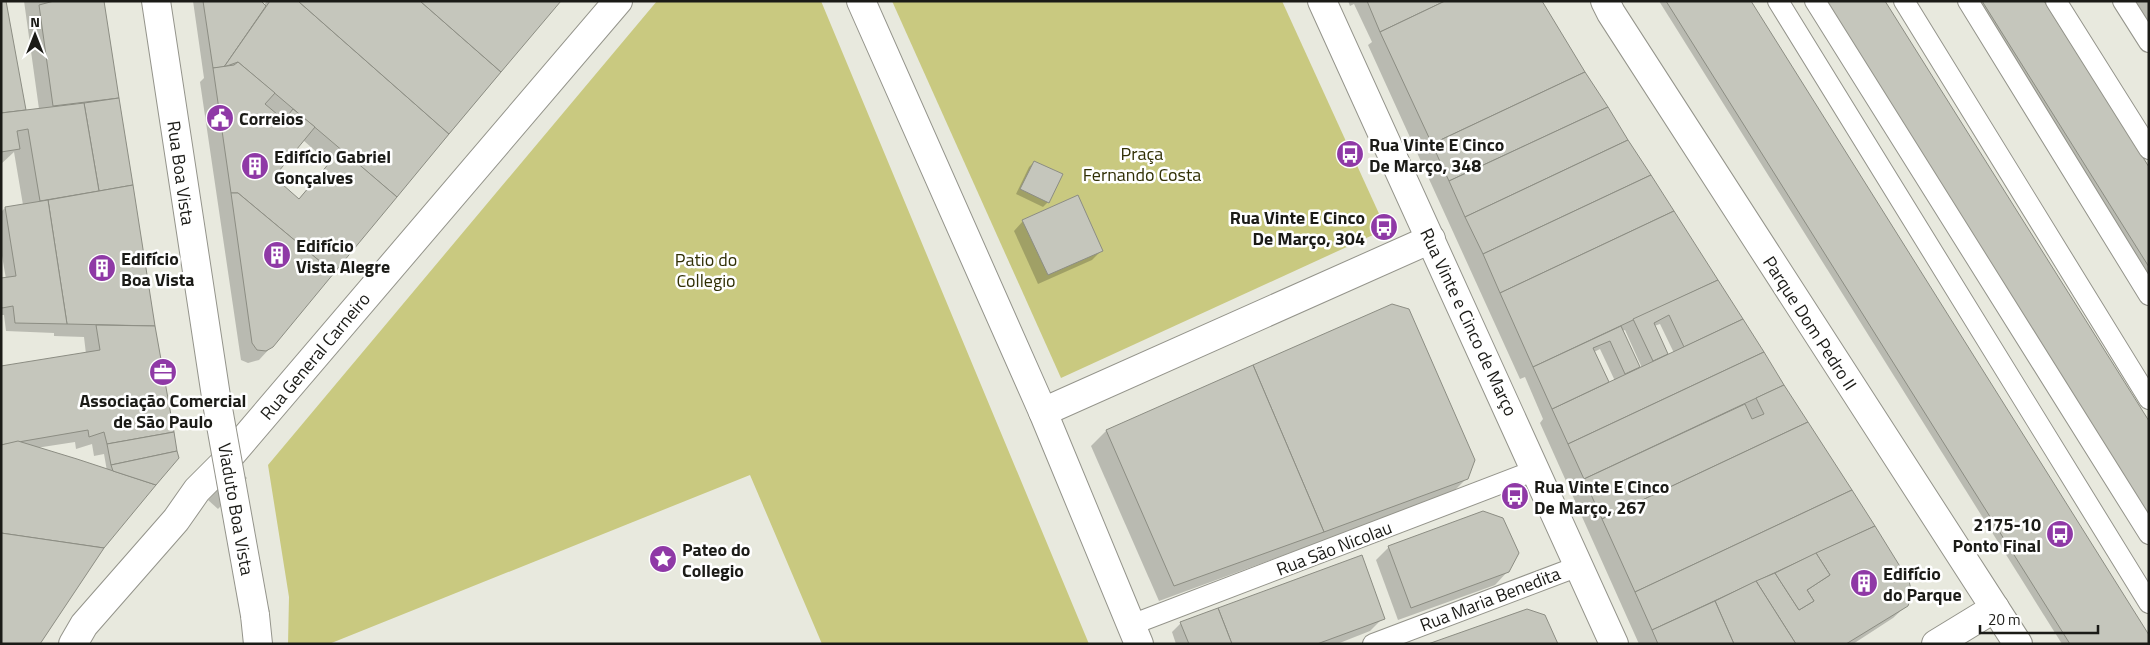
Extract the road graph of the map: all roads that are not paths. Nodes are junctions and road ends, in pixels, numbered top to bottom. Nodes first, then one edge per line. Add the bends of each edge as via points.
1 (156, 1) edge
2 (618, 1) edge
3 (861, 1) edge
4 (1322, 1) edge
5 (1605, 1) edge
6 (1778, 1) edge
7 (1814, 1) edge
8 (1904, 1) edge
9 (1968, 1) edge
10 (2056, 1) edge
11 (2123, 1) edge
12 (2149, 42) edge
13 (2149, 149) edge
14 (1431, 239) junction
15 (2149, 295) edge
16 (2149, 399) edge
17 (217, 403) joint
18 (1043, 412) junction
19 (1536, 470) junction
20 (2149, 534) edge
21 (1580, 566) junction
22 (2149, 604) edge
23 (1995, 608) junction
24 (1135, 634) edge
25 (73, 644) edge
26 (258, 644) edge
27 (1374, 644) edge
28 (1614, 644) edge
29 (1936, 644) edge
30 (2018, 644) edge

1 - 17 street, Rua Boa Vista
2 - 25 street, Rua General Carneiro via 247,436 196,490 176,520 84,625
3 - 18 street
4 - 14 street, Rua Vinte e Cinco de Março
5 - 23 street, Parque Dom Pedro II
6 - 22 lane
7 - 20 lane
8 - 16 lane
9 - 15 lane
10 - 13 lane
11 - 12 lane
14 - 18 street
14 - 19 street, Rua Vinte e Cinco de Março
17 - 26 street, Viaduto Boa Vista, bridge
18 - 24 street
19 - 21 street, Rua Vinte e Cinco de Março
19 - 24 lane, Rua São Nicolau
21 - 27 lane, Rua Maria Benedita
21 - 28 street, Rua Vinte e Cinco de Março
23 - 29 street
23 - 30 street, Parque Dom Pedro II

